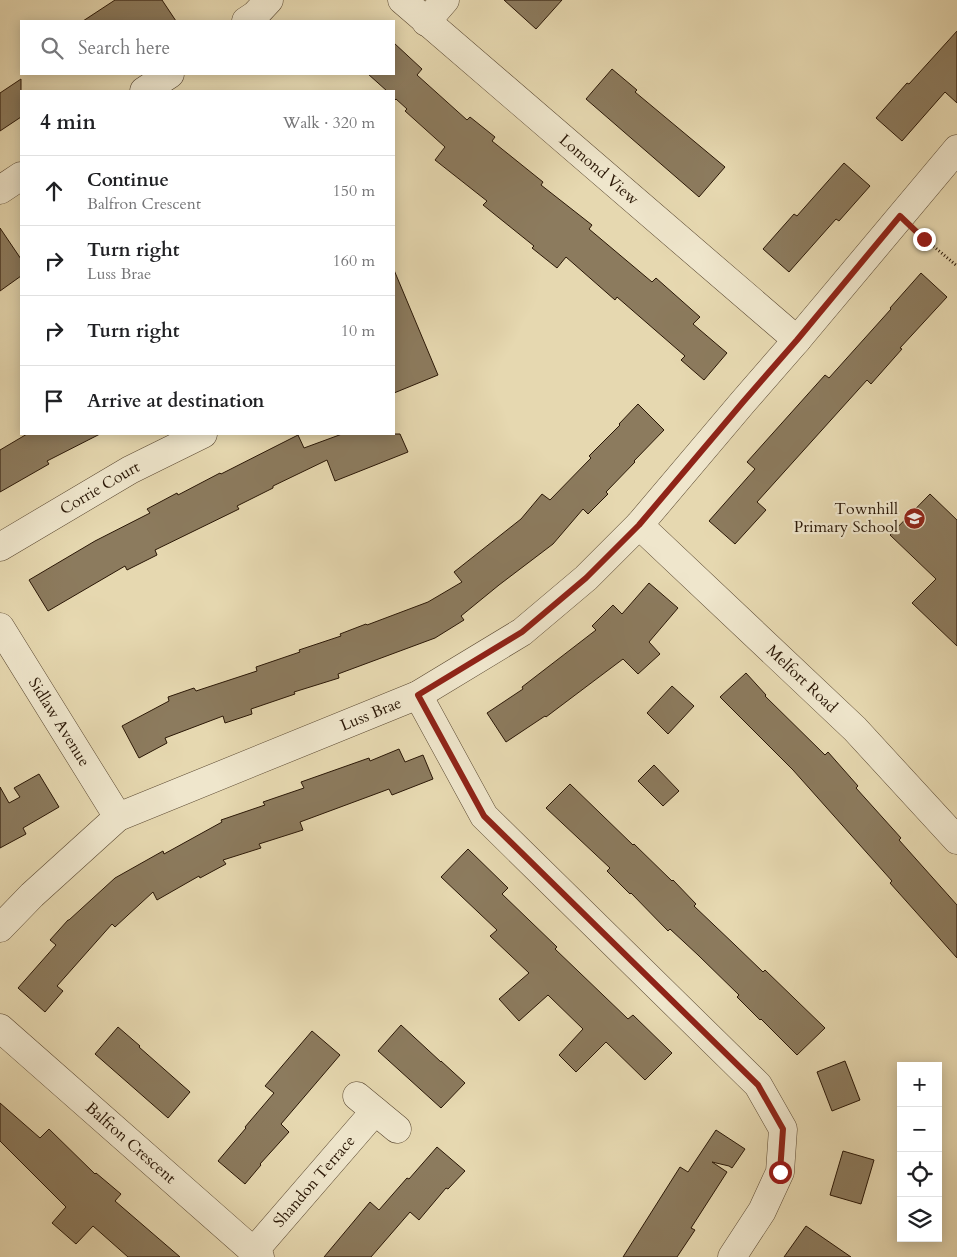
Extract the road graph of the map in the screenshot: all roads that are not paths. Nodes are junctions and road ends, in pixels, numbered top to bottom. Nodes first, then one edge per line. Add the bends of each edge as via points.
1 (269, 0) edge
2 (402, 0) edge
3 (445, 0) edge
4 (248, 20) edge
5 (426, 22) junction
6 (168, 75) edge
7 (146, 90) edge
8 (957, 149) edge
9 (20, 177) edge
10 (0, 190) edge
11 (797, 340) junction
12 (201, 435) edge
13 (639, 525) junction
14 (0, 546) edge
15 (0, 627) edge
16 (418, 695) junction
17 (118, 817) junction
18 (957, 840) edge
19 (0, 928) edge
20 (0, 1028) edge
21 (397, 1129) dead end
22 (257, 1254) edge
23 (732, 1257) edge

1 - 4 street
2 - 5 street, Lomond View
3 - 5 street
5 - 11 street, Lomond View
6 - 7 street
8 - 11 street, Luss Brae
9 - 10 street
11 - 13 street, Luss Brae
12 - 14 street, Corrie Court via 130,470
13 - 16 street, Luss Brae via 586,578 522,632
13 - 18 street, Melfort Road via 855,729
15 - 17 street, Sidlaw Avenue
16 - 17 street, Luss Brae
16 - 23 street via 484,816 758,1085 783,1129 780,1172 762,1211
17 - 19 street, Luss Brae
20 - 22 street, Balfron Crescent
21 - 22 street, Shandon Terrace via 366,1103

